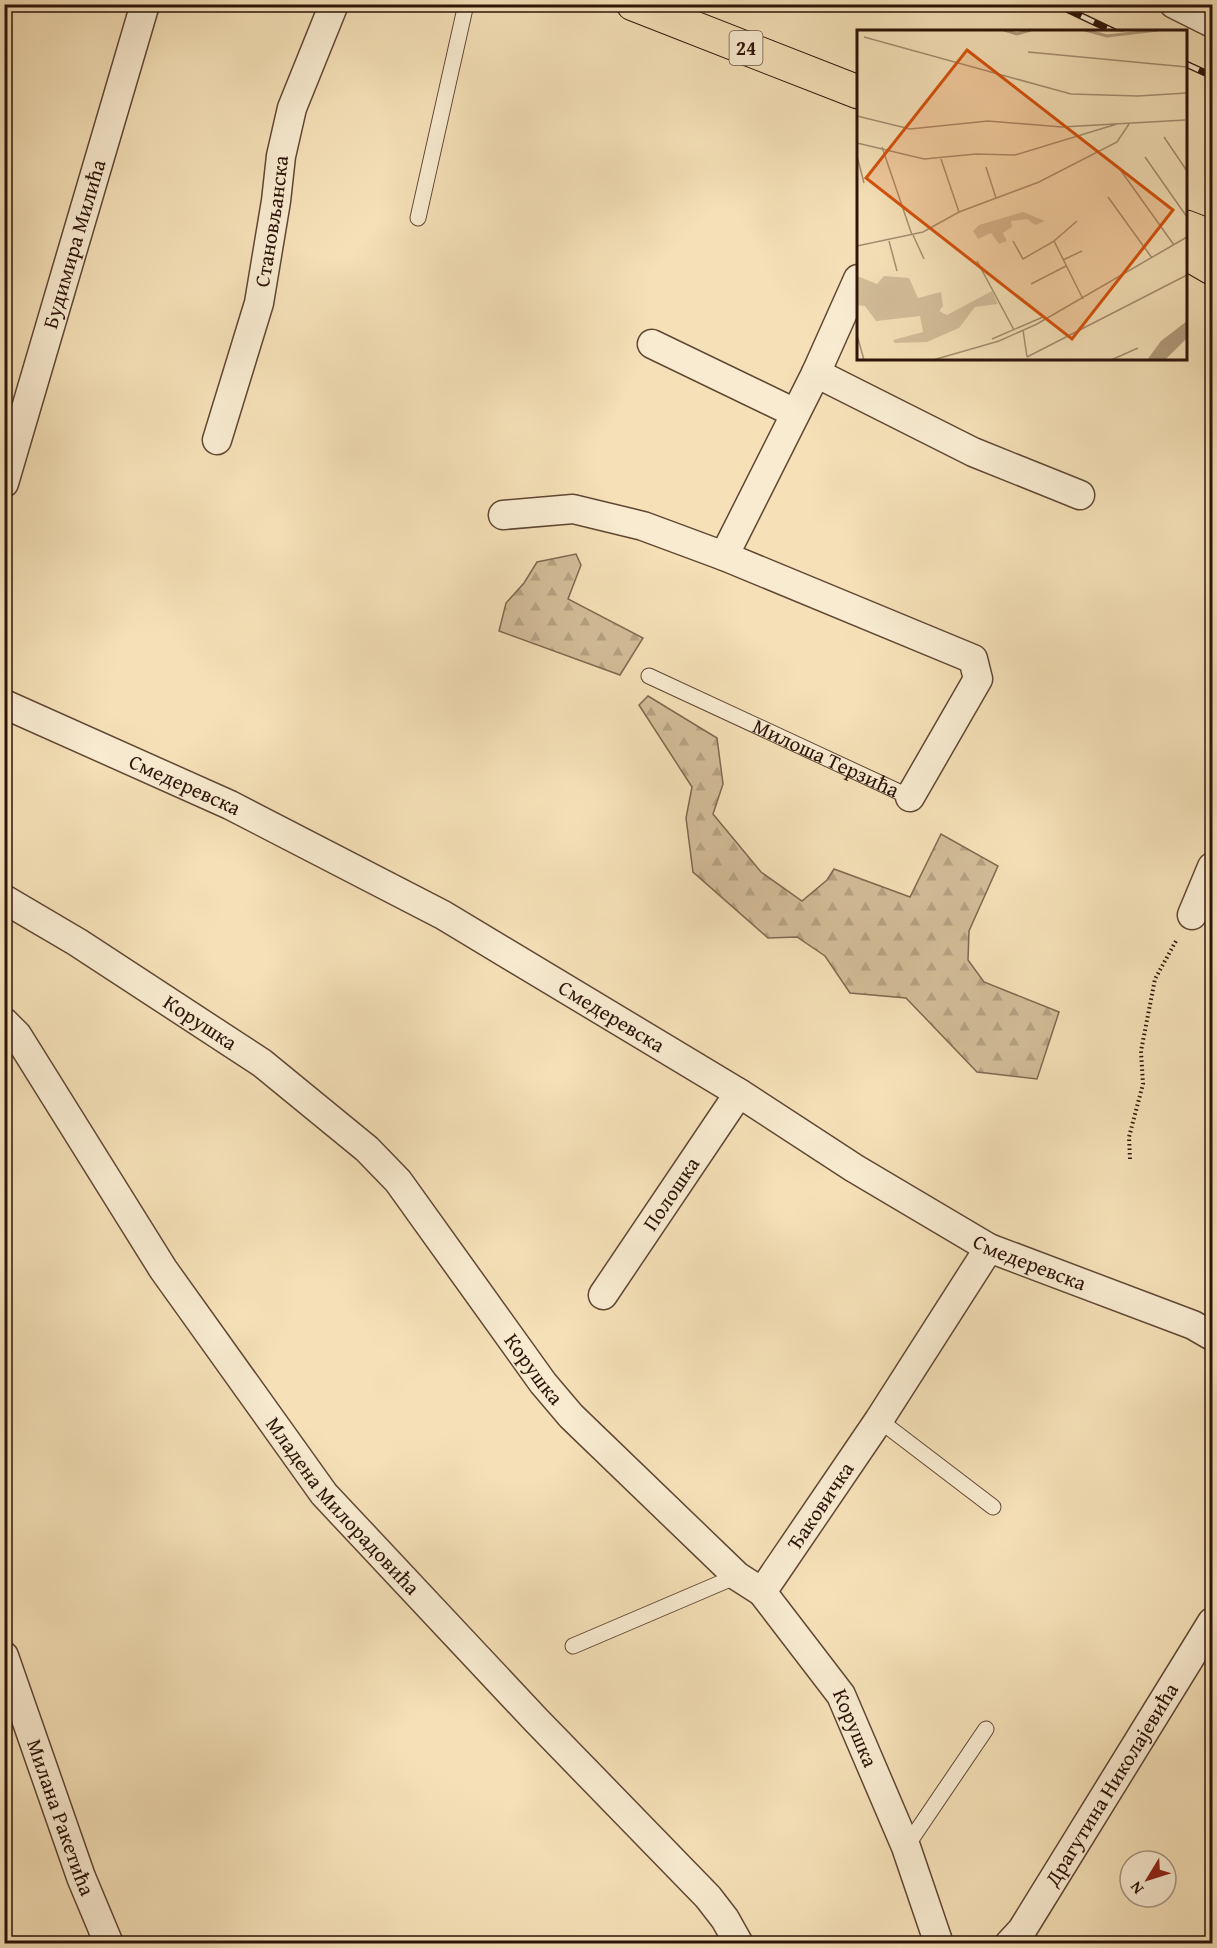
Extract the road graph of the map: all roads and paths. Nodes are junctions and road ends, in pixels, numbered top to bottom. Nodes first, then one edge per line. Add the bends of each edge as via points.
1 (145, 4) edge
2 (334, 4) edge
3 (466, 4) edge
4 (633, 4) edge
5 (1174, 4) edge
6 (1212, 23) edge
7 (857, 92) edge
8 (418, 218) dead end
9 (1187, 227) edge
10 (1212, 237) edge
11 (1187, 254) edge
12 (1212, 268) edge
13 (857, 281) edge
14 (652, 344) dead end
15 (816, 373) junction
16 (795, 413) junction
17 (217, 440) dead end
18 (4, 483) edge
19 (1080, 495) dead end
20 (503, 515) dead end
21 (724, 556) junction
22 (649, 676) dead end
23 (4, 704) edge
24 (910, 797) joint
25 (1212, 867) edge
26 (4, 899) edge
27 (1192, 915) joint
28 (4, 1022) edge
29 (739, 1093) junction
30 (1130, 1160) dead end
31 (989, 1248) junction
32 (603, 1295) dead end
33 (1212, 1336) edge
34 (879, 1420) junction
35 (993, 1507) dead end
36 (737, 1576) junction
37 (762, 1592) junction
38 (1212, 1622) edge
39 (573, 1647) dead end
40 (4, 1656) edge
41 (986, 1729) dead end
42 (906, 1847) junction
43 (109, 1944) edge
44 (739, 1944) edge
45 (939, 1944) edge
46 (1009, 1944) edge

1 - 18 street, Будимира Милића
2 - 17 street, Становљанска via 292,108 259,303
3 - 8 lane
4 - 7 main road, 24
5 - 6 street
9 - 10 main road
11 - 12 main road
13 - 15 street
14 - 16 street
15 - 16 street
15 - 19 street via 973,452
16 - 21 street
20 - 21 street, Милоша Терзића via 573,509 643,526
21 - 24 street, Милоша Терзића via 973,659 978,679
22 - 24 lane, Милоша Терзића
23 - 29 street, Смедеревска via 230,805 443,915
25 - 27 street
26 - 36 street, Корушка via 254,1057 367,1149 398,1181 571,1416
27 - 30 path via 1155,979 1141,1051 1143,1084 1129,1137
28 - 44 street, Младена Милорадовића via 17,1035 163,1269 324,1494 708,1897
29 - 31 street, Смедеревска via 854,1168
29 - 32 street, Полошка
31 - 33 street, Смедеревска via 1193,1325
31 - 34 street, Ђаковичка
34 - 35 lane
34 - 37 street, Ђаковичка
36 - 37 street, Корушка
36 - 39 lane
37 - 42 street, Корушка via 841,1695
38 - 46 street, Драгутина Николајевића via 1022,1930
40 - 43 street, Милана Ракетића via 81,1877
41 - 42 lane
42 - 45 street, Корушка

